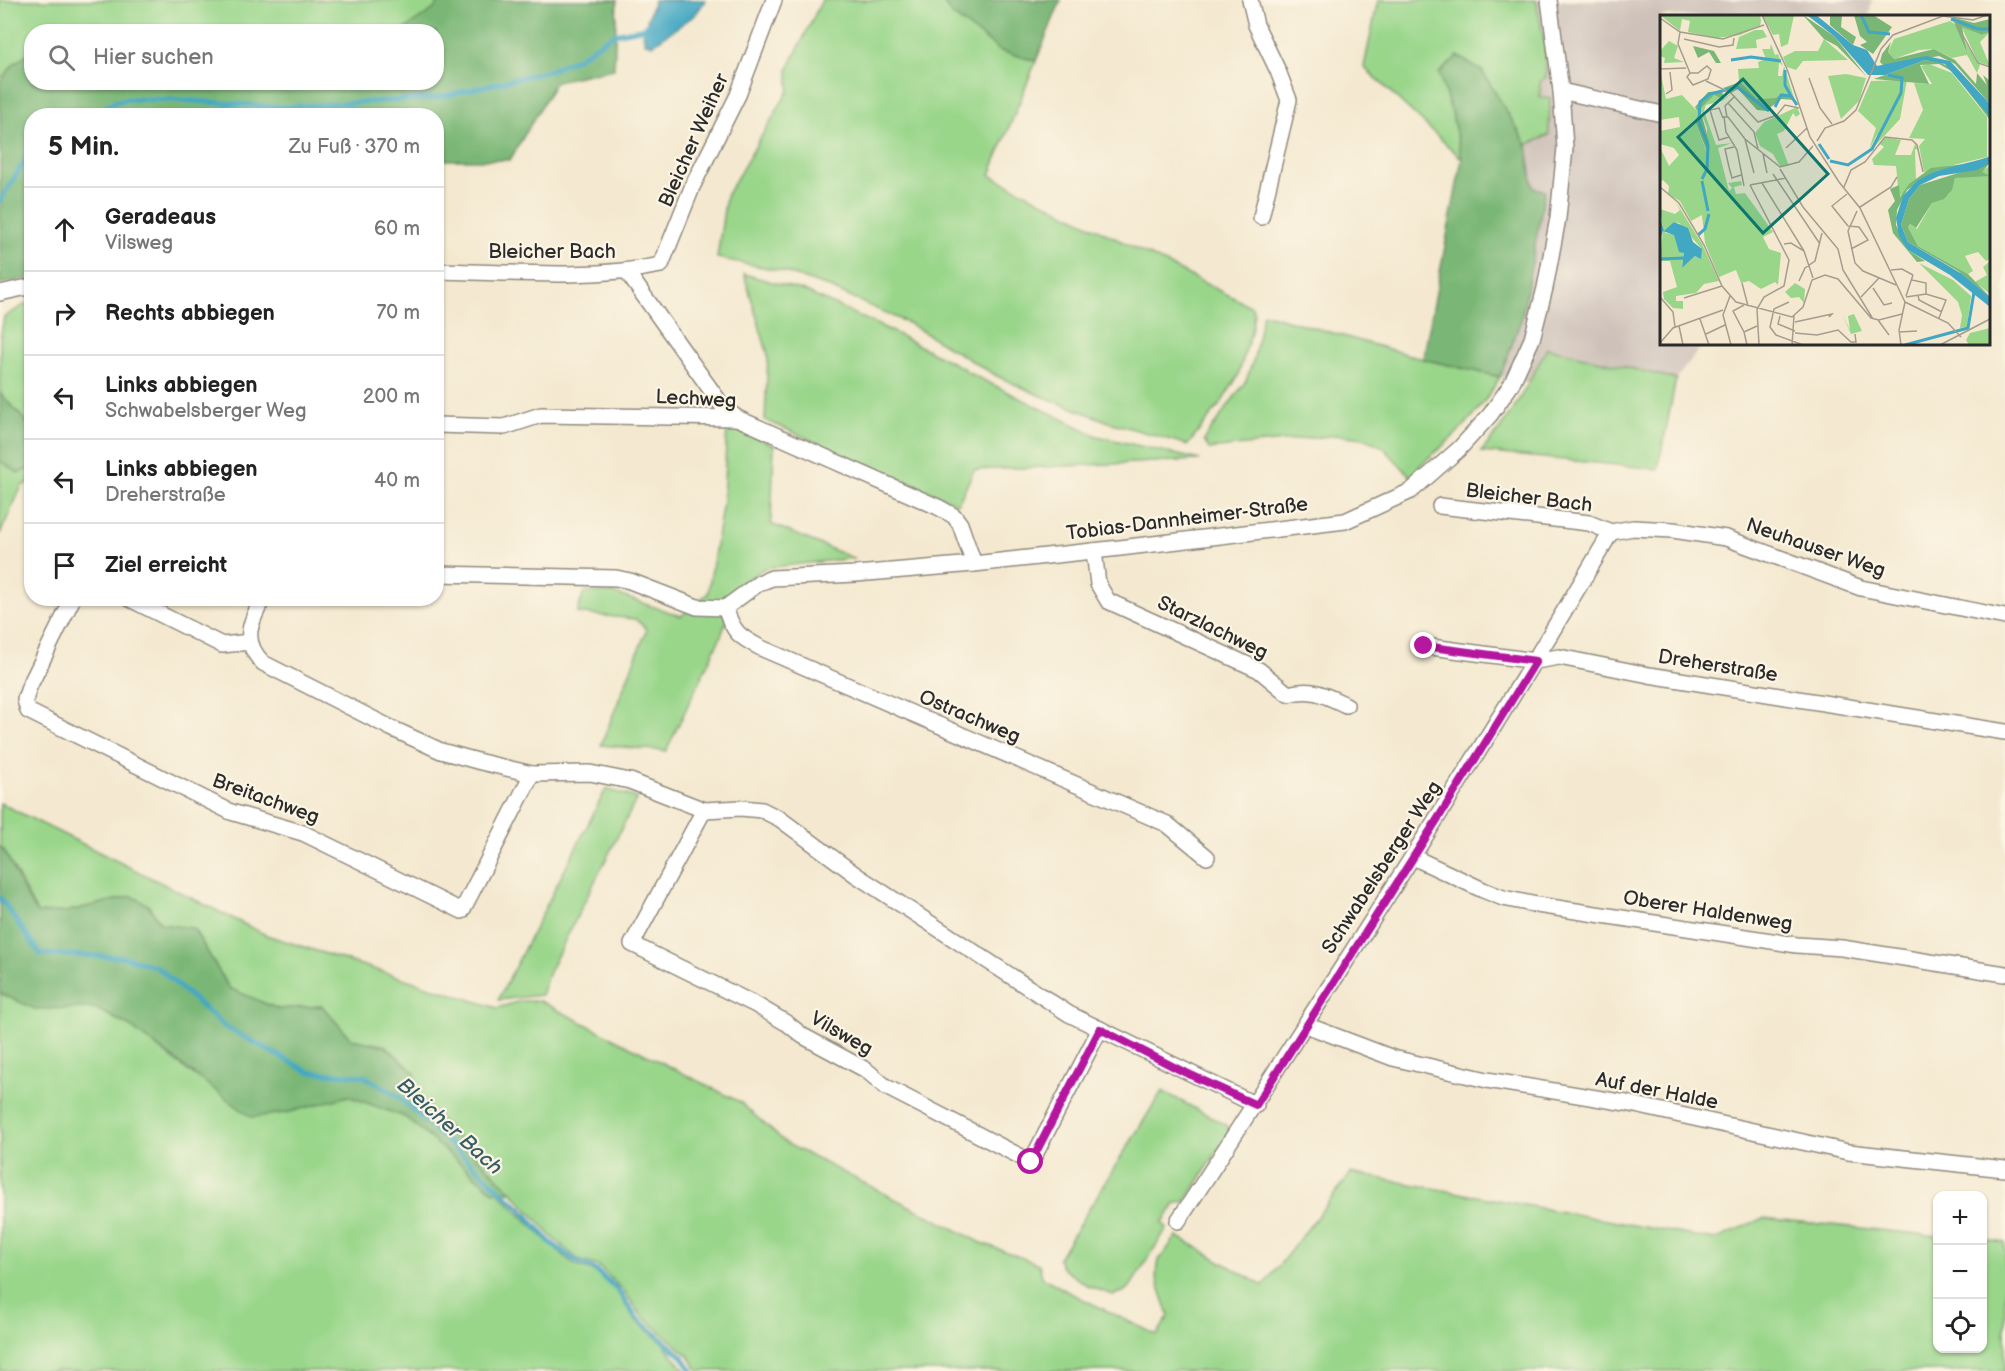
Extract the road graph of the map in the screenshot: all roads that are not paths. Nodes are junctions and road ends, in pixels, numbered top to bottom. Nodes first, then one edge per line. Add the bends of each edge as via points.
1 (774, 0) edge
2 (1250, 0) edge
3 (1549, 0) edge
4 (1561, 91) junction
5 (1660, 114) edge
6 (1261, 217) dead end
7 (444, 272) edge
8 (627, 272) junction
9 (24, 288) edge
10 (0, 293) edge
11 (737, 418) junction
12 (444, 425) edge
13 (1440, 506) dead end
14 (1611, 532) junction
15 (1094, 551) junction
16 (974, 564) junction
17 (444, 574) edge
18 (69, 606) edge
19 (144, 606) edge
20 (258, 606) edge
21 (725, 608) junction
22 (2005, 616) edge
23 (250, 642) junction
24 (1424, 646) dead end
25 (1536, 661) junction
26 (1346, 705) dead end
27 (2005, 732) edge
28 (532, 774) junction
29 (704, 810) junction
30 (1207, 857) dead end
31 (1413, 857) junction
32 (2005, 974) edge
33 (1306, 1025) junction
34 (1100, 1029) junction
35 (1256, 1105) junction
36 (2005, 1170) edge
37 (1178, 1221) dead end

1 - 8 street, Bleicher Weiher via 738,95 693,185 661,265
2 - 6 street via 1256,25 1289,100
3 - 4 street, Tobias-Dannheimer-Straße
4 - 5 street
4 - 15 street, Tobias-Dannheimer-Straße via 1563,184 1532,339 1511,385 1459,449 1411,491 1345,521
7 - 8 street, Bleicher Bach
8 - 11 street, Bleicher Bach via 724,408
9 - 10 street
11 - 12 street, Lechweg via 541,415 504,427
11 - 16 street, Lechweg via 954,516
13 - 14 street, Bleicher Bach via 1589,523
14 - 22 street, Neuhauser Weg via 1633,528 1673,530 1726,538 1861,588
14 - 25 street, Schwabelsberger Weg
15 - 16 street, Tobias-Dannheimer-Straße
15 - 26 street, Starzlachweg via 1098,584 1108,601 1259,670 1288,694 1301,690 1317,692
16 - 21 street, Tobias-Dannheimer-Straße via 772,578
17 - 21 street via 616,578 697,607
18 - 28 street, Breitachweg via 29,687 25,700 28,711 231,812 303,832 462,910
19 - 23 street via 222,645
20 - 23 street via 250,624
21 - 30 street, Ostrachweg via 733,628 761,648 1167,824
23 - 28 street via 263,663 391,728 441,751
24 - 25 street, Dreherstraße
25 - 27 street, Dreherstraße via 1559,657
25 - 31 street, Schwabelsberger Weg
28 - 29 street via 590,773 630,781
29 - 34 street via 762,810 780,819 856,875 1014,979
29 - 34 street, Vilsweg via 632,944 756,1005 802,1036 866,1070 886,1087 1031,1162
31 - 32 street, Oberer Haldenweg via 1483,890 1527,903
31 - 33 street, Schwabelsberger Weg
33 - 35 street, Schwabelsberger Weg
33 - 36 street, Auf der Halde via 1392,1058 1487,1080 1626,1103 1848,1152
34 - 35 street
35 - 37 street, Schwabelsberger Weg

